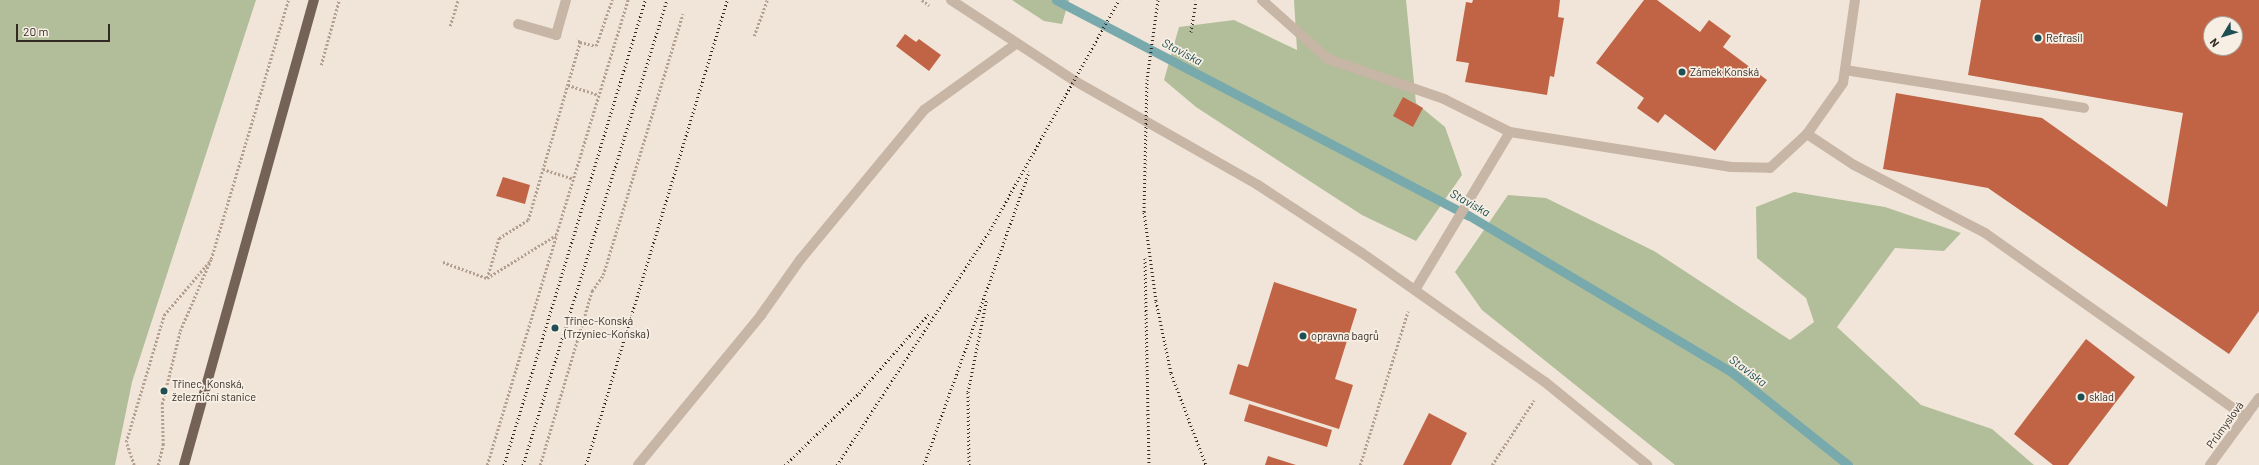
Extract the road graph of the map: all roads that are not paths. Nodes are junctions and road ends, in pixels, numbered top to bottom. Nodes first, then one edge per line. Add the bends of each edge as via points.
1 (314, 0) edge
2 (566, 0) edge
3 (951, 0) edge
4 (1262, 0) edge
5 (1856, 0) edge
6 (518, 24) dead end
7 (1016, 44) junction
8 (1845, 70) junction
9 (2084, 108) dead end
10 (1510, 132) junction
11 (1807, 134) junction
12 (1415, 290) junction
13 (2259, 398) edge
14 (2246, 417) junction
15 (184, 465) edge
16 (638, 465) edge
17 (1647, 465) edge
18 (2210, 465) edge

1 - 15 main road
2 - 6 street via 556,35
3 - 7 street
4 - 10 street via 1328,60 1444,99
5 - 8 street
7 - 12 street via 1258,185
7 - 16 street via 924,110 800,260 760,315
8 - 9 street
8 - 11 street via 1843,83
10 - 11 street via 1731,167 1770,168
10 - 12 street via 1480,188
11 - 14 street via 1854,165 1985,233
12 - 17 street via 1545,382
13 - 14 street, Průmyslová
14 - 18 street, Průmyslová

